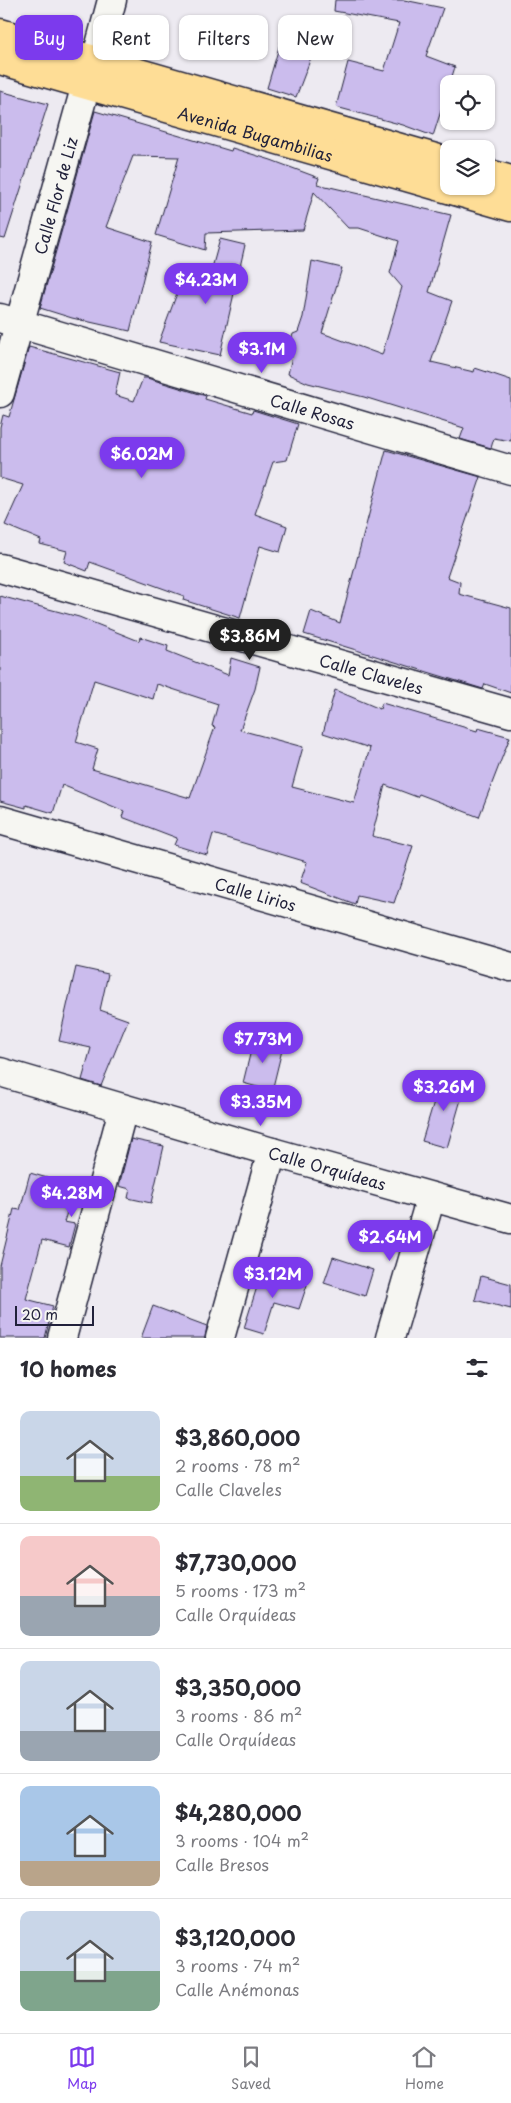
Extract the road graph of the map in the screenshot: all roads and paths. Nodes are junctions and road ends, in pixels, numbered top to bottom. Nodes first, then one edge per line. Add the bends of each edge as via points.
1 (112, 0) edge
2 (0, 33) edge
3 (0, 60) edge
4 (91, 73) junction
5 (440, 160) edge
6 (495, 176) edge
7 (511, 180) edge
8 (511, 207) edge
9 (10, 321) edge
10 (0, 393) edge
11 (511, 470) edge
12 (0, 568) edge
13 (511, 714) edge
14 (0, 820) edge
15 (511, 967) edge
16 (0, 1072) edge
17 (123, 1109) junction
18 (272, 1152) junction
19 (431, 1197) junction
20 (511, 1219) edge
21 (62, 1338) edge
22 (220, 1338) edge
23 (390, 1338) edge

1 - 4 street, Calle Flor de Liz
2 - 4 main road, Avenida Bugambilias
3 - 4 main road, Avenida Bugambilias
4 - 5 main road, Avenida Bugambilias
4 - 8 main road, Avenida Bugambilias
4 - 9 street, Calle Flor de Liz
6 - 7 main road
9 - 10 street, Calle Flor de Liz
9 - 11 street, Calle Rosas
12 - 13 street, Calle Claveles
14 - 15 street, Calle Lirios
16 - 17 street, Calle Orquídeas
17 - 18 street, Calle Orquídeas
17 - 21 street
18 - 19 street, Calle Orquídeas
18 - 22 street
19 - 20 street, Calle Orquídeas
19 - 23 street

